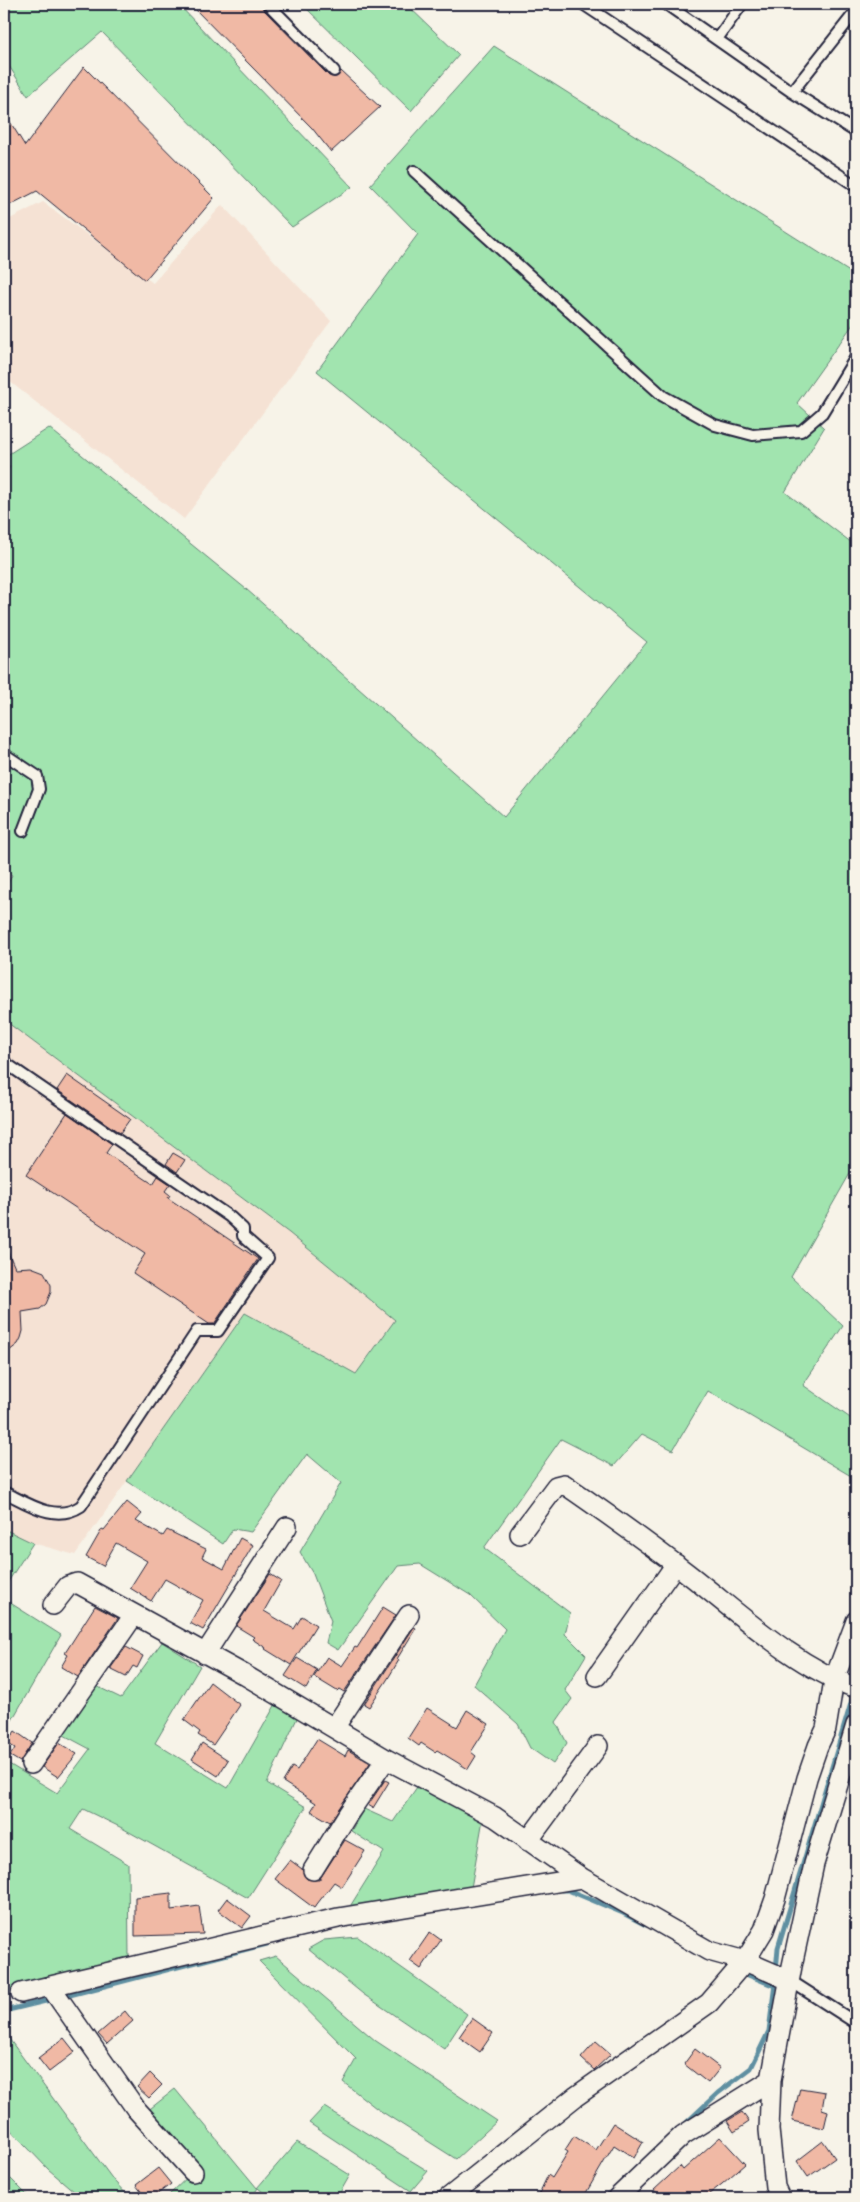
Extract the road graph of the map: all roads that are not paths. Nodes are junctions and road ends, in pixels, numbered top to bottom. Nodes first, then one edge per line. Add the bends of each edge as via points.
1 (268, 4) edge
2 (583, 4) edge
3 (666, 4) edge
4 (742, 4) edge
5 (856, 11) edge
6 (717, 39) junction
7 (334, 71) dead end
8 (792, 92) junction
9 (856, 132) edge
10 (414, 171) dead end
11 (856, 186) edge
12 (856, 357) edge
13 (4, 754) edge
14 (23, 831) dead end
15 (4, 1062) edge
16 (4, 1492) edge
17 (287, 1527) dead end
18 (520, 1534) dead end
19 (676, 1564) junction
20 (53, 1604) dead end
21 (409, 1614) dead end
22 (134, 1615) junction
23 (856, 1621) edge
24 (205, 1654) junction
25 (597, 1676) dead end
26 (836, 1681) junction
27 (856, 1688) edge
28 (856, 1725) edge
29 (334, 1728) junction
30 (598, 1746) dead end
31 (386, 1759) junction
32 (31, 1764) dead end
33 (528, 1840) junction
34 (313, 1870) dead end
35 (582, 1878) junction
36 (748, 1963) junction
37 (784, 1977) junction
38 (50, 1986) junction
39 (21, 1993) dead end
40 (856, 2023) edge
41 (771, 2080) junction
42 (193, 2172) dead end
43 (448, 2198) edge
44 (617, 2198) edge
45 (780, 2198) edge

1 - 7 lane
2 - 11 lane
3 - 6 lane
4 - 6 lane
5 - 8 lane
6 - 8 lane
8 - 9 lane
10 - 12 lane via 663,396 715,425 753,435 801,431 822,413
13 - 14 lane via 37,776 40,789
15 - 16 lane via 230,1217 243,1229 243,1236 268,1258 218,1331 198,1331 81,1506 70,1513 58,1514
17 - 24 street
18 - 19 street via 556,1486 564,1484
19 - 25 street
19 - 26 street via 757,1628
20 - 22 street via 68,1586 77,1584
21 - 29 street
22 - 24 street
22 - 32 street
23 - 26 street
24 - 29 street
26 - 27 street
26 - 36 street via 826,1729 807,1778 775,1899
28 - 37 street
29 - 31 street
30 - 33 street
31 - 33 street via 494,1817
31 - 34 street
33 - 35 street
35 - 36 street via 709,1952
35 - 38 street via 338,1918
36 - 37 street
36 - 43 street via 700,2010 575,2097
37 - 40 lane
37 - 41 street
38 - 39 street
38 - 42 street via 136,2109
41 - 44 street via 684,2135
41 - 45 street via 769,2130 775,2187

